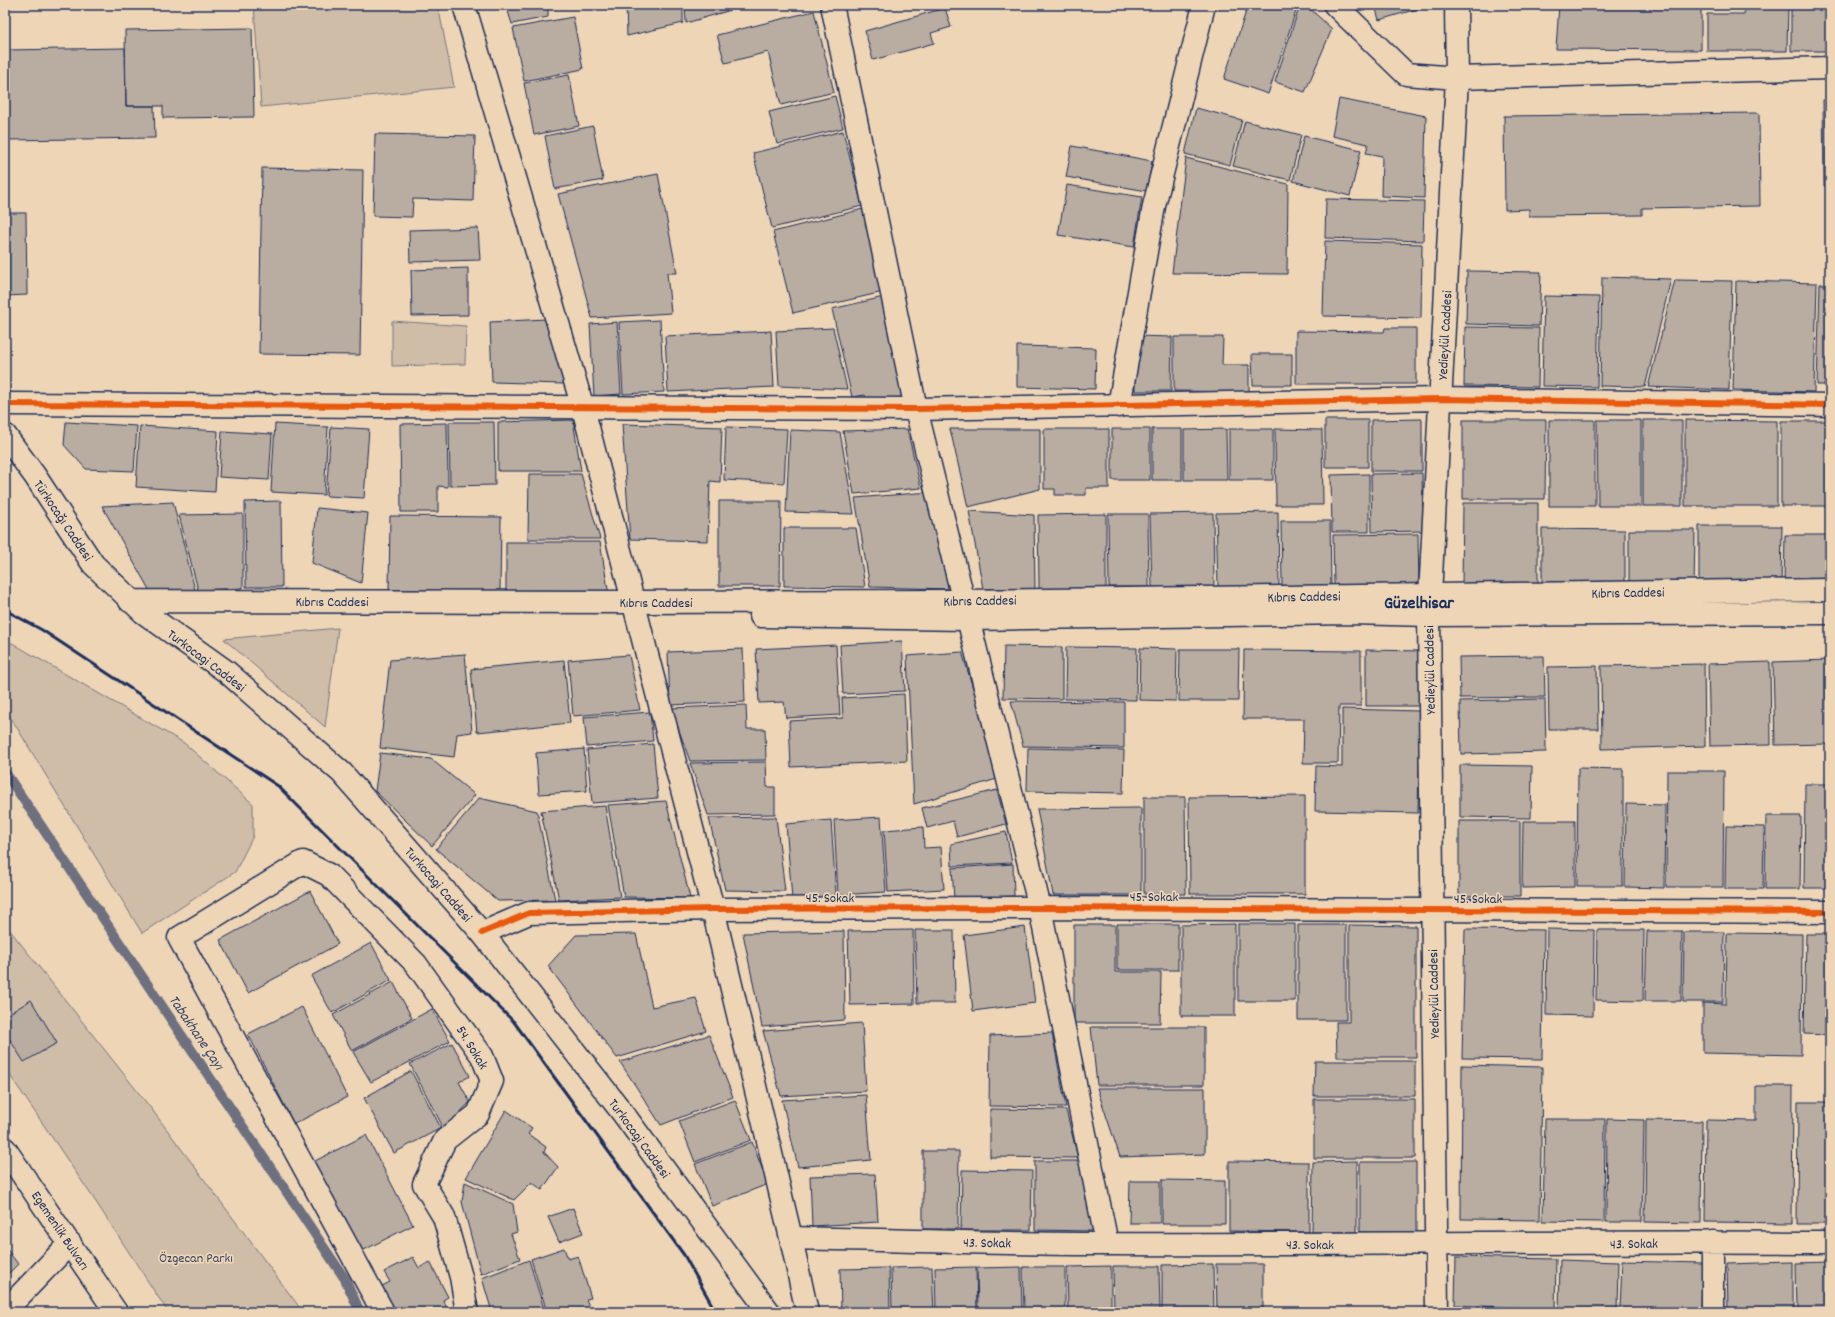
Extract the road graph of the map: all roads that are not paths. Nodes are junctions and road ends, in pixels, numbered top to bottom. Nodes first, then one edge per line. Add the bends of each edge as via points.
1 (464, 5) edge
2 (832, 5) edge
3 (1204, 5) edge
4 (1335, 5) edge
5 (1456, 5) edge
6 (1830, 68) edge
7 (1457, 78) junction
8 (1440, 399) junction
9 (5, 404) edge
10 (1830, 405) edge
11 (1119, 406) junction
12 (583, 408) junction
13 (916, 409) junction
14 (5, 435) edge
15 (1830, 590) edge
16 (1429, 605) junction
17 (136, 607) junction
18 (635, 609) junction
19 (966, 610) junction
20 (1830, 613) edge
21 (1040, 908) junction
22 (713, 909) junction
23 (1432, 909) junction
24 (1830, 912) edge
25 (482, 933) junction
26 (5, 1149) edge
27 (791, 1238) junction
28 (1713, 1242) junction
29 (70, 1243) junction
30 (1830, 1243) edge
31 (1107, 1244) junction
32 (1437, 1244) junction
33 (5, 1310) edge
34 (116, 1312) edge
35 (382, 1312) edge
36 (467, 1312) edge
37 (770, 1312) edge
38 (807, 1312) edge
39 (1437, 1312) edge
40 (1713, 1312) edge

1 - 12 street
2 - 13 street
3 - 11 street via 1154,206
4 - 7 street via 1406,74
5 - 7 street, Yedieylül Caddesi
6 - 7 street
7 - 8 street, Yedieylül Caddesi
8 - 10 street
8 - 11 street
8 - 16 street, Yedieylül Caddesi
9 - 12 street
11 - 13 street
12 - 13 street
12 - 18 street
13 - 19 street
14 - 17 street, Türkocağı Caddesi via 93,564
15 - 16 street, Kıbrıs Caddesi
16 - 19 street, Kıbrıs Caddesi
16 - 20 street, Kıbrıs Caddesi
16 - 23 street, Yedieylül Caddesi
17 - 18 street, Kıbrıs Caddesi
17 - 25 street, Turkocagi Caddesi via 228,672 342,773
18 - 19 street, Kıbrıs Caddesi
18 - 22 street
19 - 21 street
21 - 22 street, 45. Sokak
21 - 23 street, 45. Sokak
21 - 31 street
22 - 25 street, 45. Sokak via 529,913
22 - 27 street
23 - 24 street, 45. Sokak
23 - 32 street, Yedieylül Caddesi
25 - 37 street, Turkocagi Caddesi via 622,1112
26 - 29 street, Egemenlik Bulvarı
27 - 31 street, 43. Sokak
27 - 38 street
28 - 30 street, 43. Sokak
28 - 32 street, 43. Sokak
28 - 40 street
29 - 33 street
29 - 34 street, Egemenlik Bulvarı
31 - 32 street, 43. Sokak
32 - 39 street, Yedieylül Caddesi
35 - 36 street, 54. Sokak via 179,938 303,862 329,875 416,964 482,1056 492,1081 478,1114 445,1140 424,1184 444,1217

